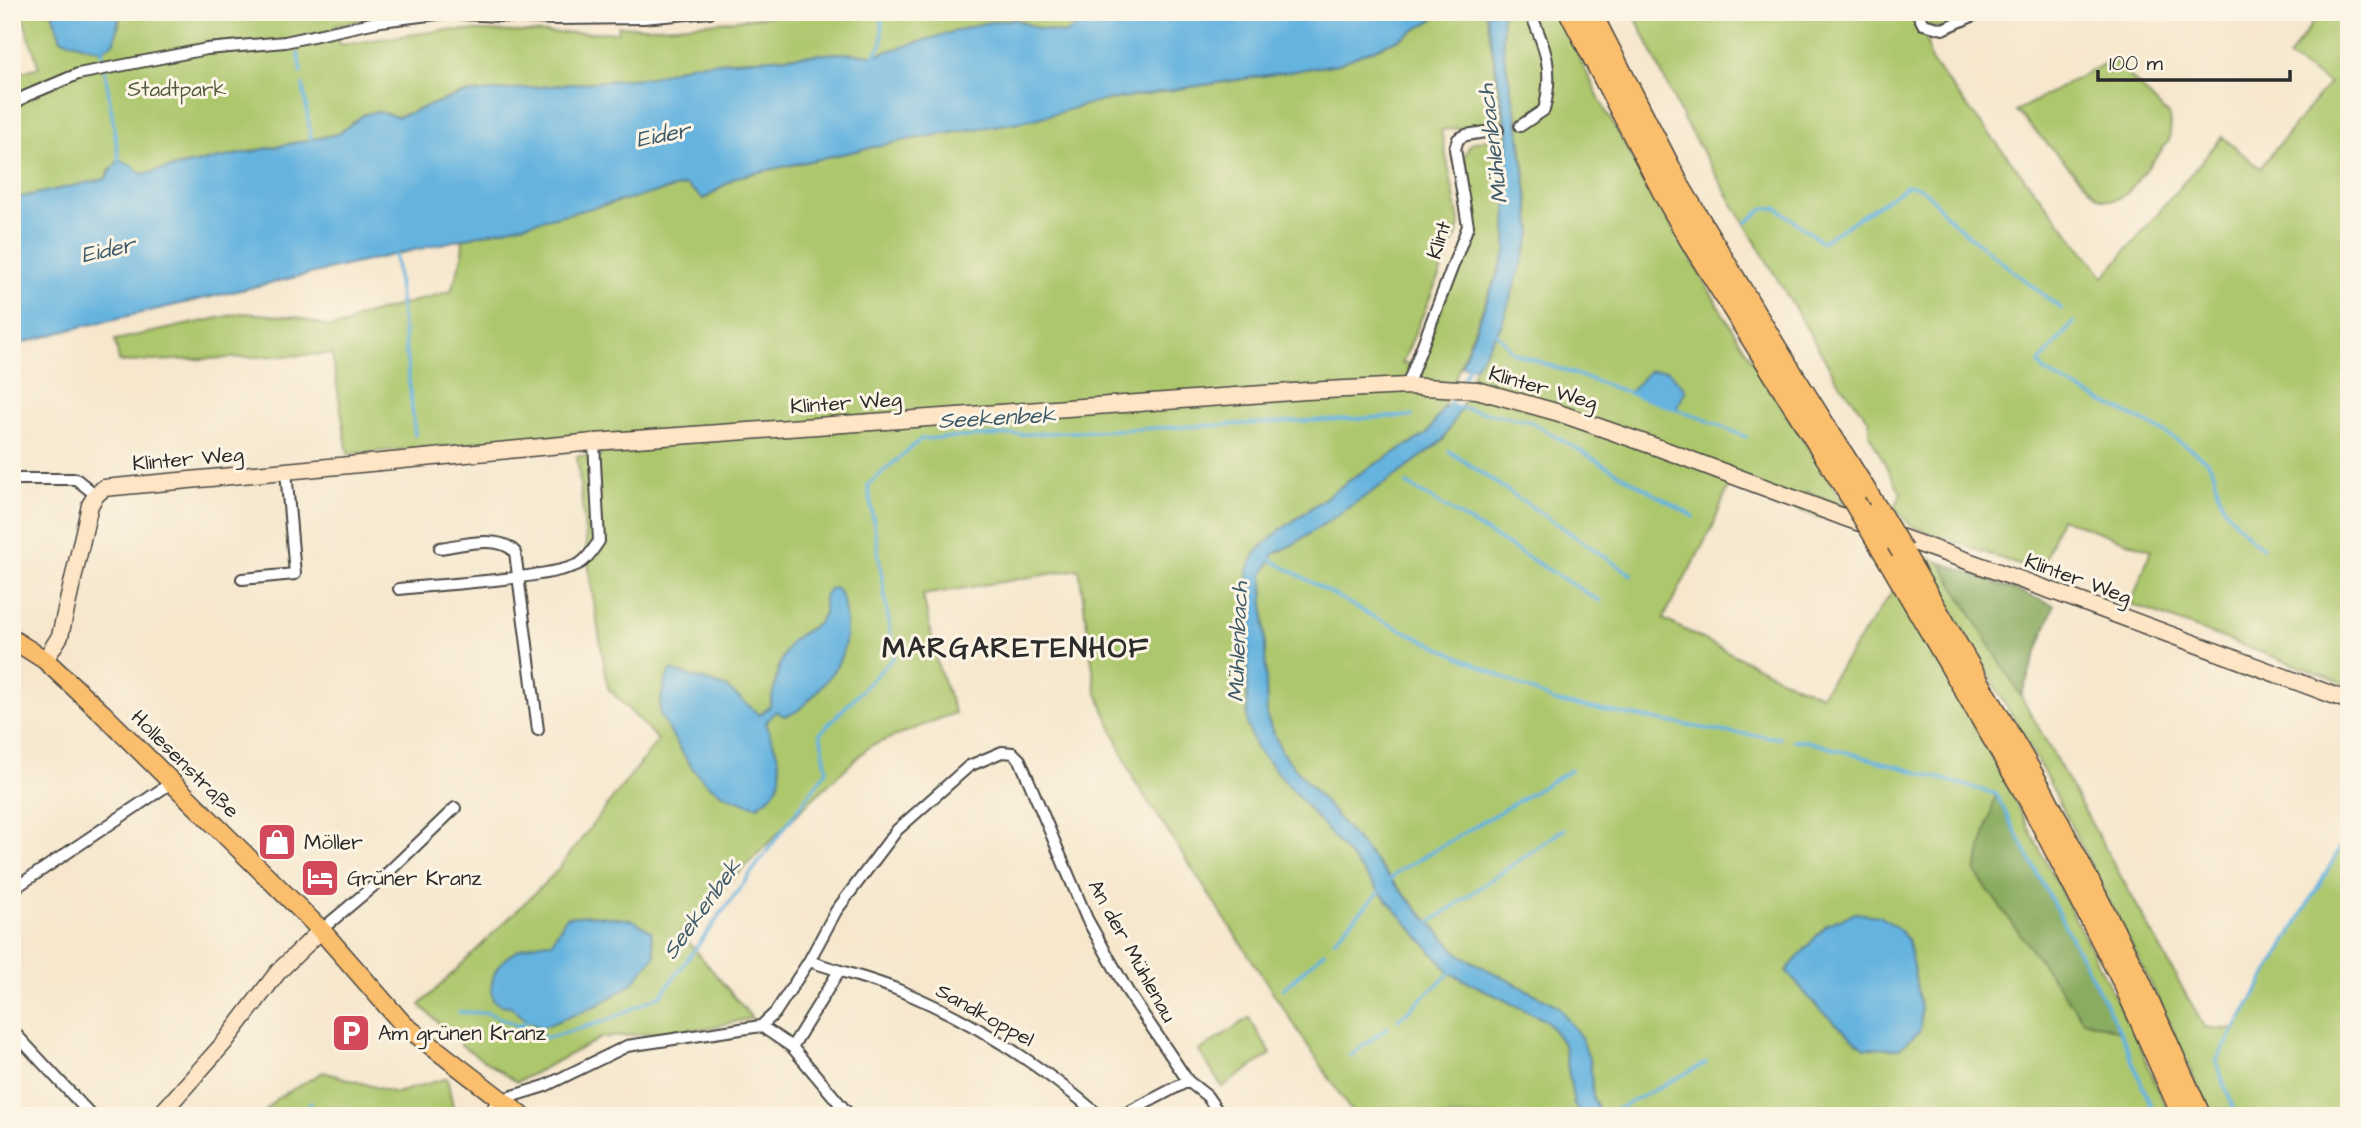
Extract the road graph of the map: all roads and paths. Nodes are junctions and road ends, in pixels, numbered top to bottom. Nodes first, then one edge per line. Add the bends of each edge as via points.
1 (710, 12) edge
2 (1530, 12) edge
3 (1570, 12) edge
4 (1590, 12) edge
5 (1917, 12) edge
6 (1982, 12) edge
7 (687, 14) edge
8 (380, 17) edge
9 (12, 105) edge
10 (1520, 126) dead end
11 (1498, 130) dead end
12 (1407, 386) junction
13 (594, 442) junction
14 (286, 471) junction
15 (12, 479) edge
16 (96, 495) junction
17 (440, 548) dead end
18 (519, 577) junction
19 (242, 579) dead end
20 (399, 589) dead end
21 (12, 639) edge
22 (45, 660) junction
23 (2349, 701) edge
24 (538, 730) dead end
25 (171, 783) junction
26 (455, 808) dead end
27 (14, 886) edge
28 (321, 930) junction
29 (809, 961) junction
30 (839, 971) junction
31 (761, 1026) junction
32 (12, 1030) edge
33 (792, 1047) junction
34 (1188, 1082) junction
35 (496, 1108) edge
36 (92, 1116) edge
37 (159, 1116) edge
38 (522, 1116) edge
39 (850, 1116) edge
40 (1100, 1116) edge
41 (1121, 1116) edge
42 (1222, 1116) edge
43 (2183, 1116) edge
44 (2200, 1116) edge

1 - 7 street
2 - 10 street via 1546,49 1549,90 1544,110
3 - 43 highway, bridge via 1694,246 1855,503 2029,801 2123,983
4 - 44 highway, bridge via 1680,188 1878,511 2043,793 2137,976
5 - 6 street via 1923,24 1943,29
7 - 8 street via 554,19 445,13
8 - 9 street via 285,43 208,49 78,74
11 - 12 street, Klint via 1458,139 1455,149 1468,226
12 - 13 street, Klinter Weg
12 - 23 street, Klinter Weg via 1477,390 1556,412
13 - 14 street, Klinter Weg
13 - 18 street via 599,541 582,563
14 - 16 street, Klinter Weg via 104,488
14 - 19 street via 295,574
15 - 16 street via 76,479
16 - 22 street via 60,636
17 - 18 street via 503,544 515,552
18 - 20 street
18 - 24 street
21 - 22 main road, Hollesenstraße
22 - 25 main road, Hollesenstraße
25 - 27 street
25 - 28 main road, Hollesenstraße
26 - 28 street
28 - 35 main road, Hollesenstraße via 403,1024
28 - 37 street via 278,972 224,1043
29 - 30 street, Sandkoppel
29 - 31 street via 775,1013
29 - 34 street, An der Mühlenau via 836,911 897,830 969,766 1002,752 1013,753 1020,760 1087,919
30 - 33 street
30 - 40 street, Sandkoppel via 896,989 988,1033 1050,1074
31 - 33 street
31 - 35 street via 627,1046
32 - 36 street
33 - 39 street
34 - 41 street
34 - 42 street, An der Mühlenau via 1207,1096
35 - 38 main road, Hollesenstraße

